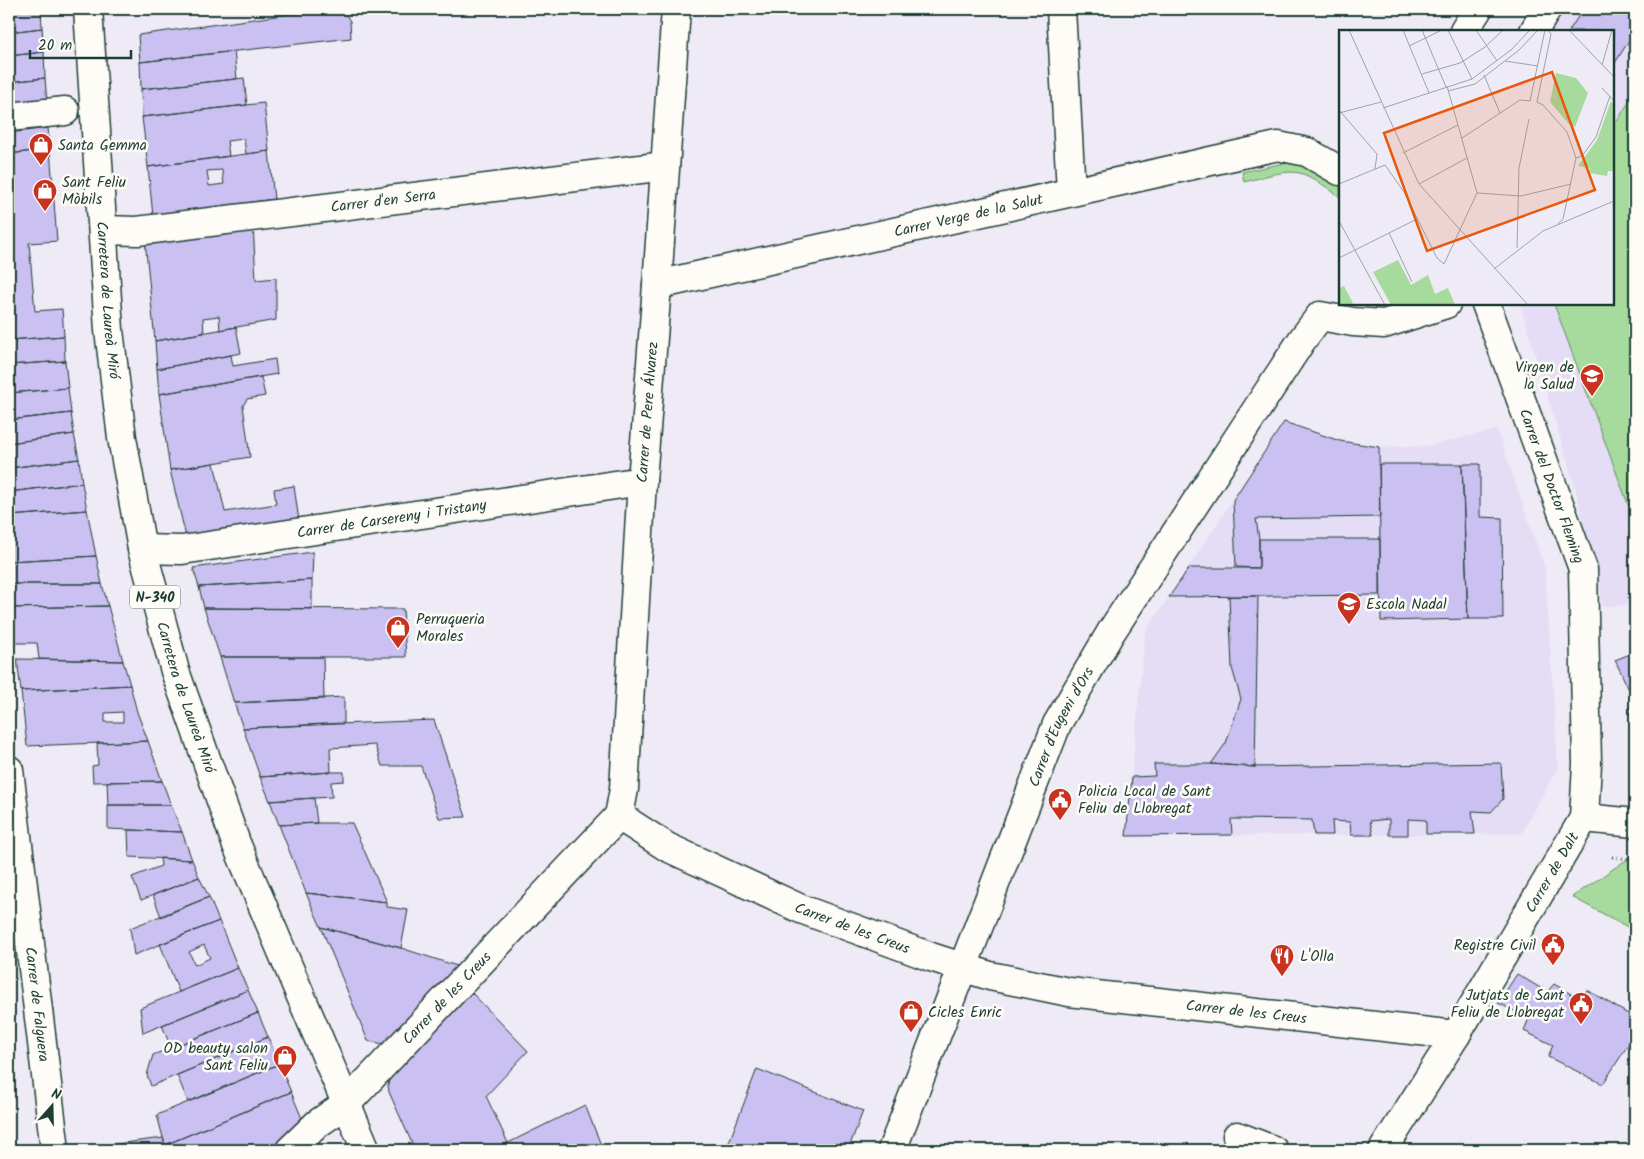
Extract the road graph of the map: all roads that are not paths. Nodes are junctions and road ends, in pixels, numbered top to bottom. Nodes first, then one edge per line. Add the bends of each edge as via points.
1 (88, 9) edge
2 (676, 9) edge
3 (1060, 9) edge
4 (1478, 9) edge
5 (1547, 9) edge
6 (1465, 30) edge
7 (1535, 30) edge
8 (65, 111) dead end
9 (9, 117) edge
10 (665, 166) junction
11 (1339, 170) edge
12 (1071, 191) junction
13 (103, 230) junction
14 (657, 285) junction
15 (1443, 305) edge
16 (1486, 305) edge
17 (642, 481) junction
18 (142, 549) junction
19 (9, 770) edge
20 (619, 816) junction
21 (1584, 818) junction
22 (1635, 823) edge
23 (14, 847) edge
24 (964, 967) junction
25 (1456, 1036) junction
26 (346, 1104) junction
27 (1237, 1136) dead end
28 (54, 1150) edge
29 (290, 1150) edge
30 (366, 1150) edge
31 (892, 1150) edge
32 (1273, 1150) edge
33 (1383, 1150) edge

1 - 13 street, Carretera de Laureà Miró / N-340
2 - 10 street, Carrer de Pere Álvarez
3 - 12 street
4 - 6 street
5 - 7 street
8 - 9 street
10 - 13 street, Carrer d'en Serra via 137,231
10 - 14 street, Carrer de Pere Álvarez
11 - 12 street, Carrer Verge de la Salut via 1307,152 1278,146
12 - 14 street, Carrer Verge de la Salut
13 - 18 street, Carretera de Laureà Miró / N-340 via 109,330 122,438
14 - 17 street, Carrer de Pere Álvarez
15 - 24 street, Carrer d'Eugeni d'Ors via 1384,324 1320,316 1302,340 1112,632 1058,724
16 - 21 street, Carrer del Doctor Fleming via 1583,569 1587,764
17 - 18 street, Carrer de Carsereny i Tristany via 182,550
17 - 20 street, Carrer de Pere Álvarez via 624,789
18 - 26 street, Carretera de Laureà Miró / N-340 via 176,671 236,843
19 - 23 street, Carrer de Falguera
20 - 24 street, Carrer de les Creus via 667,847 800,909
20 - 26 street, Carrer de les Creus
21 - 22 street, Carrer de Dalt
21 - 25 street, Carrer de Dalt
23 - 28 street, Carrer de Falguera
24 - 25 street, Carrer de les Creus via 990,976 1069,992
24 - 31 street, Carrer d'Eugeni d'Ors
25 - 33 street, Carrer de Dalt
26 - 29 street, Carrer de les Creus via 317,1124
26 - 30 street, Carretera de Laureà Miró / N-340
27 - 32 street

